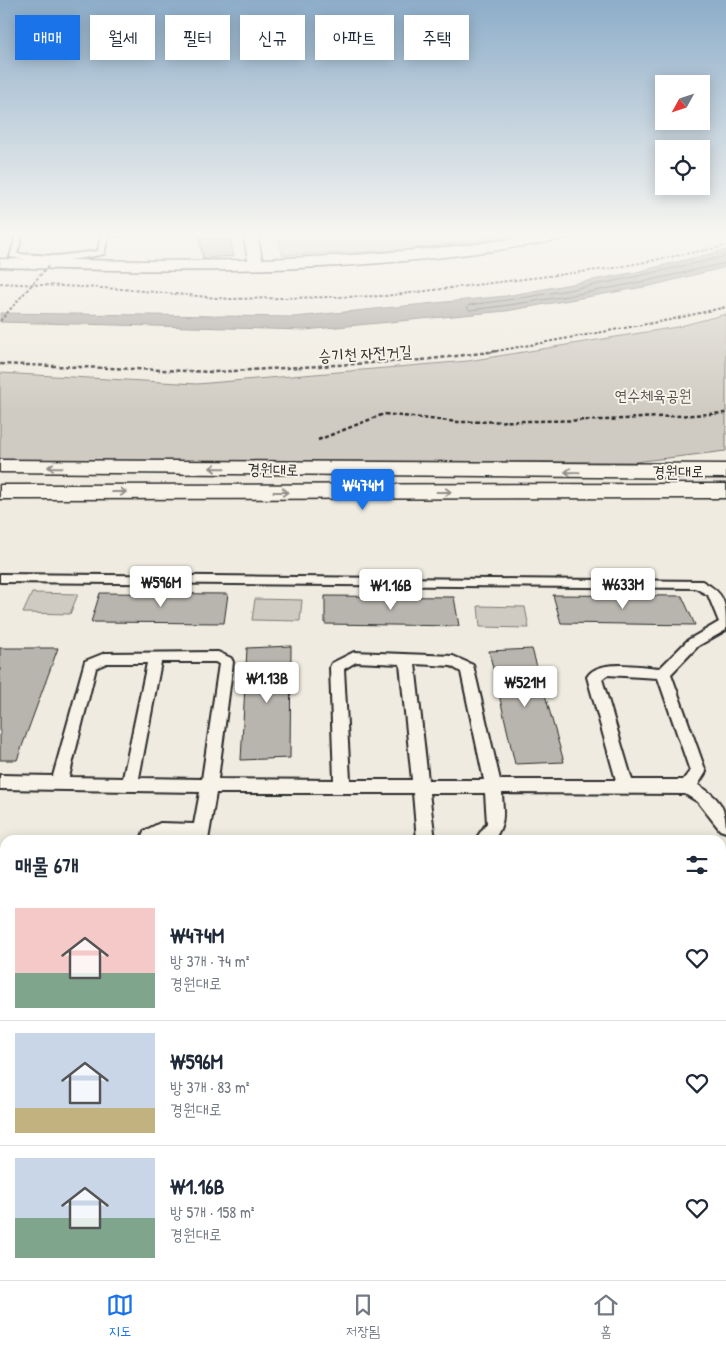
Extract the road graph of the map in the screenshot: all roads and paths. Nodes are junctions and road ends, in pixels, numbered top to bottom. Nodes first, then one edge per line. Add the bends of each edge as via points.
1 (25, 293) edge
2 (162, 293) edge
3 (412, 293) edge
4 (726, 307) edge
5 (0, 321) edge
6 (0, 364) edge
7 (726, 413) edge
8 (318, 440) dead end
9 (726, 460) edge
10 (0, 466) edge
11 (726, 471) edge
12 (598, 472) junction
13 (726, 491) edge
14 (0, 492) edge
15 (610, 492) junction
16 (726, 502) edge
17 (0, 578) edge
18 (155, 658) junction
19 (408, 659) junction
20 (663, 673) junction
21 (0, 782) edge
22 (59, 783) junction
23 (130, 784) junction
24 (209, 786) junction
25 (342, 786) junction
26 (421, 786) junction
27 (493, 786) junction
28 (626, 786) junction
29 (688, 787) junction
30 (726, 825) edge
31 (152, 835) edge
32 (200, 835) edge
33 (426, 835) edge
34 (488, 835) edge

1 - 5 path, bridge
2 - 3 path via 230,299
4 - 6 path, 승기천 자전거길 via 554,342 422,360 215,372
7 - 8 path via 606,420 458,422 384,414
9 - 12 main road
12 -> 10 main road, 경원대로
11 - 12 main road, 경원대로
13 - 15 main road, 경원대로
14 -> 15 main road, 경원대로
15 - 16 main road
17 - 20 lane via 697,584 713,592 726,624 694,643
18 - 22 lane via 105,658 90,665
18 - 23 lane
18 - 24 lane via 218,657 226,662
19 - 25 lane via 354,657 337,667
19 - 26 lane
19 - 27 lane via 453,661 468,669
20 - 28 lane via 604,670 594,677
20 - 29 lane via 698,772
21 - 22 lane
22 - 23 lane
23 - 24 lane
24 - 25 lane
24 - 32 lane
25 - 26 lane
26 - 27 lane
26 - 33 lane
27 - 28 lane
27 - 34 lane via 496,824
28 - 29 lane
29 - 30 lane via 704,797
31 - 32 lane via 160,830

